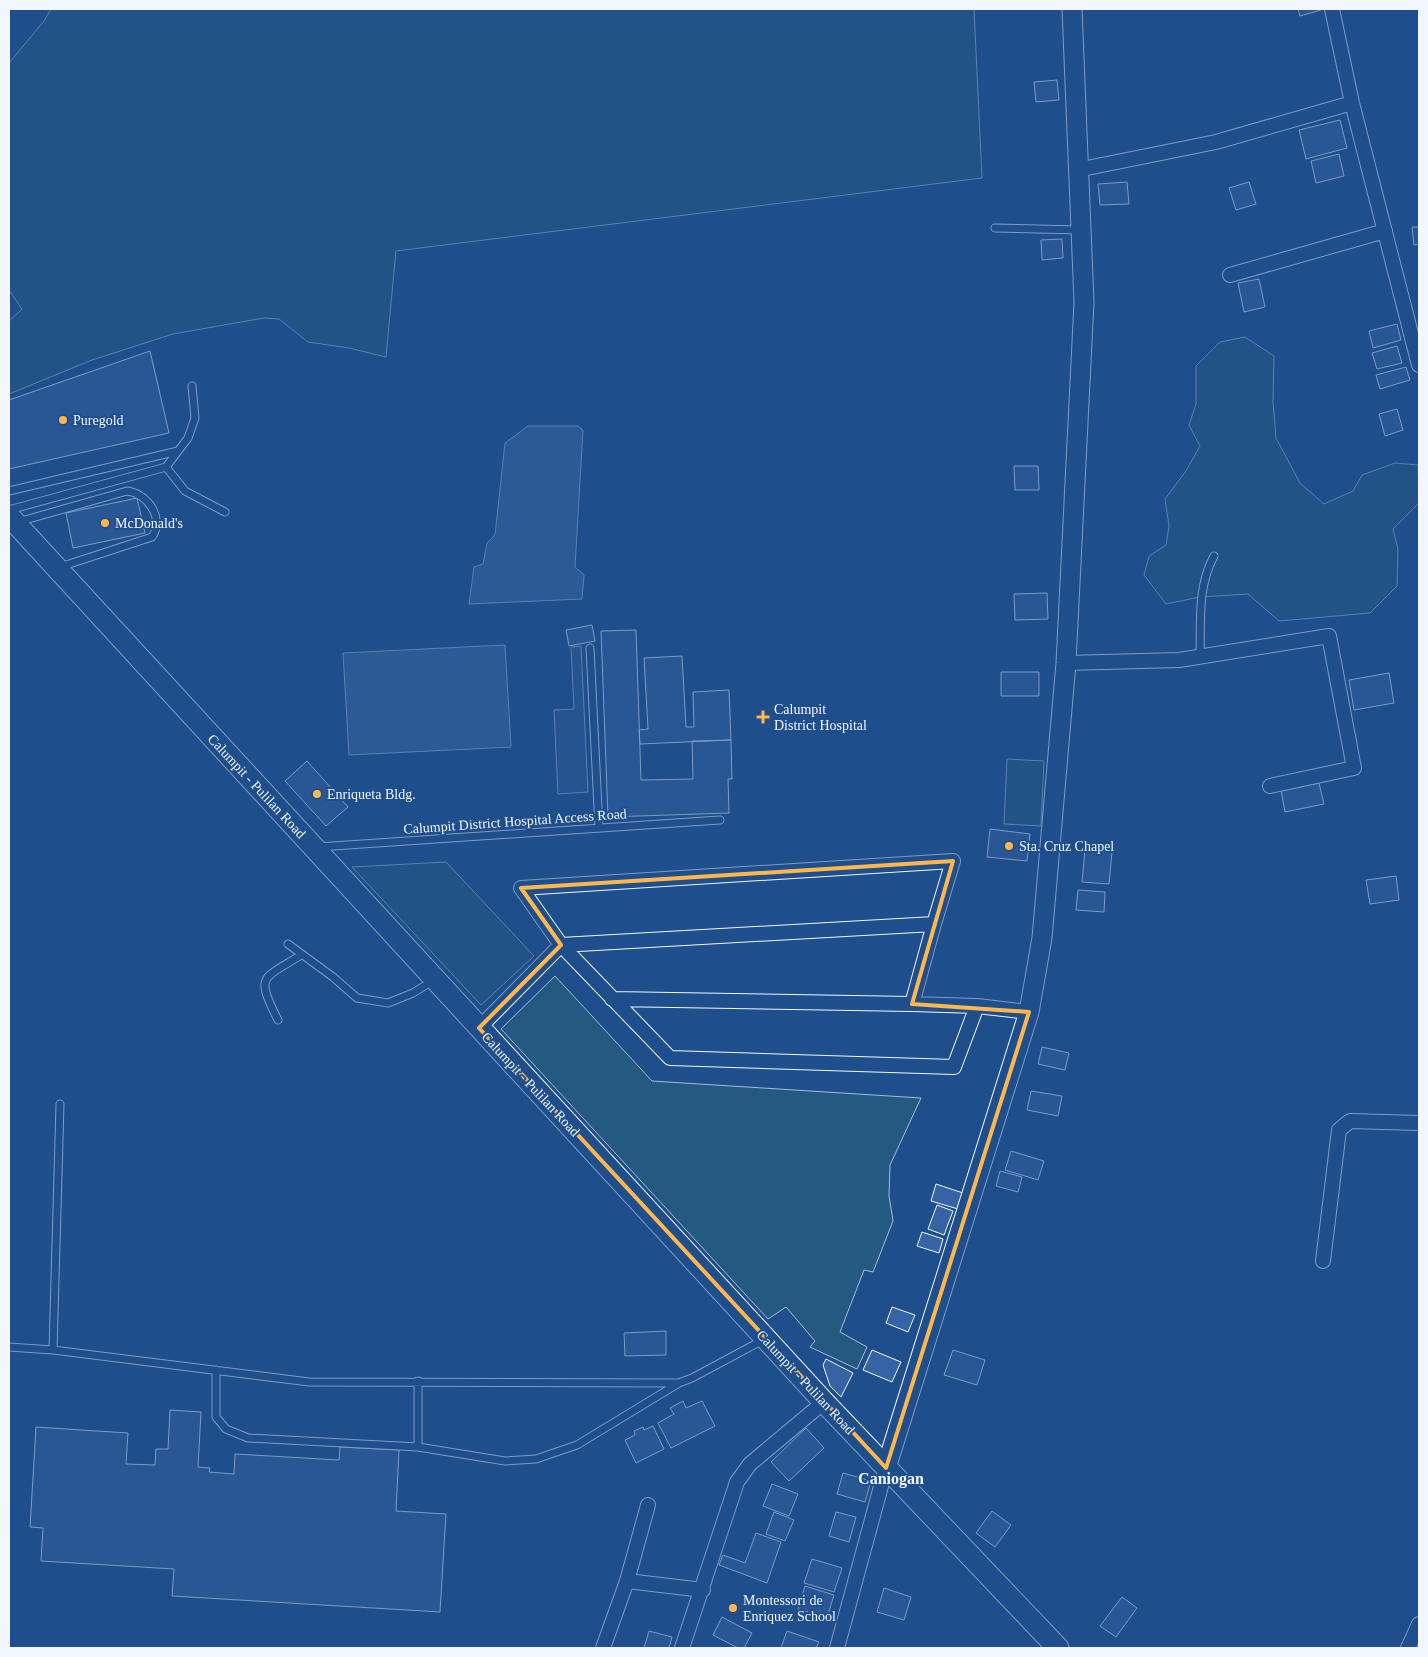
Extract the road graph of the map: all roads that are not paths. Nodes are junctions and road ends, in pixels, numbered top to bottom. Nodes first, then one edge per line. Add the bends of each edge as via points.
1 (1072, 9) edge
2 (1332, 9) edge
3 (1352, 103) junction
4 (1077, 170) junction
5 (995, 228) dead end
6 (1082, 230) junction
7 (1385, 231) junction
8 (1230, 275) dead end
9 (1419, 365) edge
10 (192, 386) dead end
11 (178, 451) junction
12 (166, 467) junction
13 (9, 490) edge
14 (225, 512) dead end
15 (11, 516) edge
16 (1214, 556) dead end
17 (57, 568) junction
18 (590, 648) dead end
19 (1200, 657) junction
20 (1066, 663) junction
21 (1270, 786) dead end
22 (720, 820) dead end
23 (600, 828) junction
24 (313, 848) junction
25 (934, 924) junction
26 (288, 944) dead end
27 (561, 945) junction
28 (301, 955) junction
29 (434, 980) junction
30 (612, 999) junction
31 (912, 1004) junction
32 (977, 1006) junction
33 (1029, 1012) junction
34 (278, 1020) dead end
35 (479, 1028) junction
36 (60, 1104) dead end
37 (1419, 1123) edge
38 (1323, 1261) dead end
39 (766, 1339) junction
40 (9, 1347) edge
41 (53, 1350) junction
42 (216, 1370) junction
43 (418, 1382) junction
44 (679, 1383) junction
45 (824, 1402) junction
46 (418, 1447) junction
47 (886, 1468) junction
48 (648, 1505) dead end
49 (627, 1580) junction
50 (703, 1590) junction
51 (1419, 1624) edge
52 (603, 1648) edge
53 (682, 1648) edge
54 (837, 1648) edge
55 (1058, 1648) edge
56 (1408, 1648) edge

1 - 4 street
2 - 3 street
3 - 4 street via 1216,142
3 - 7 street
4 - 6 street
5 - 6 lane
6 - 20 street via 1084,302
7 - 8 street
7 - 9 street
10 - 11 lane via 195,418 188,438
11 - 12 lane
11 - 13 lane
12 - 14 lane via 185,490
12 - 15 lane
15 - 17 main road, Calumpit - Pulilan Road
15 - 17 lane via 127,491 138,492 145,497 158,521 158,529 152,537
16 - 19 lane via 1202,590
17 - 24 main road, Calumpit - Pulilan Road
18 - 23 lane
19 - 20 street
19 - 21 street via 1329,636 1354,768
20 - 33 street via 1042,938
22 - 23 lane, Calumpit District Hospital Access Road
23 - 24 lane, Calumpit District Hospital Access Road
24 - 29 main road, Calumpit - Pulilan Road
25 - 27 street
25 - 27 street via 953,861 521,888
25 - 31 street
26 - 28 lane
27 - 30 street
27 - 35 street
28 - 29 lane via 357,998 388,1003
28 - 34 lane via 268,974 264,984 265,994
29 - 35 main road, Calumpit - Pulilan Road
30 - 31 street
30 - 32 street via 670,1058 954,1067
31 - 32 street
32 - 33 street
33 - 47 street
35 - 39 main road, Calumpit - Pulilan Road
36 - 41 lane
37 - 38 street via 1350,1121 1339,1130
39 - 44 lane
39 - 45 main road, Calumpit - Pulilan Road
40 - 41 lane
41 - 42 lane
42 - 43 lane via 309,1382
42 - 46 lane via 216,1417 226,1429 248,1438
43 - 44 lane
43 - 46 lane
44 - 46 lane via 577,1444 536,1460 505,1461
45 - 47 main road, Calumpit - Pulilan Road
45 - 50 street via 750,1464 737,1482
47 - 54 street
47 - 55 main road, Calumpit - Pulilan Road
48 - 49 street
49 - 50 street
49 - 52 street
50 - 53 street
51 - 56 street

